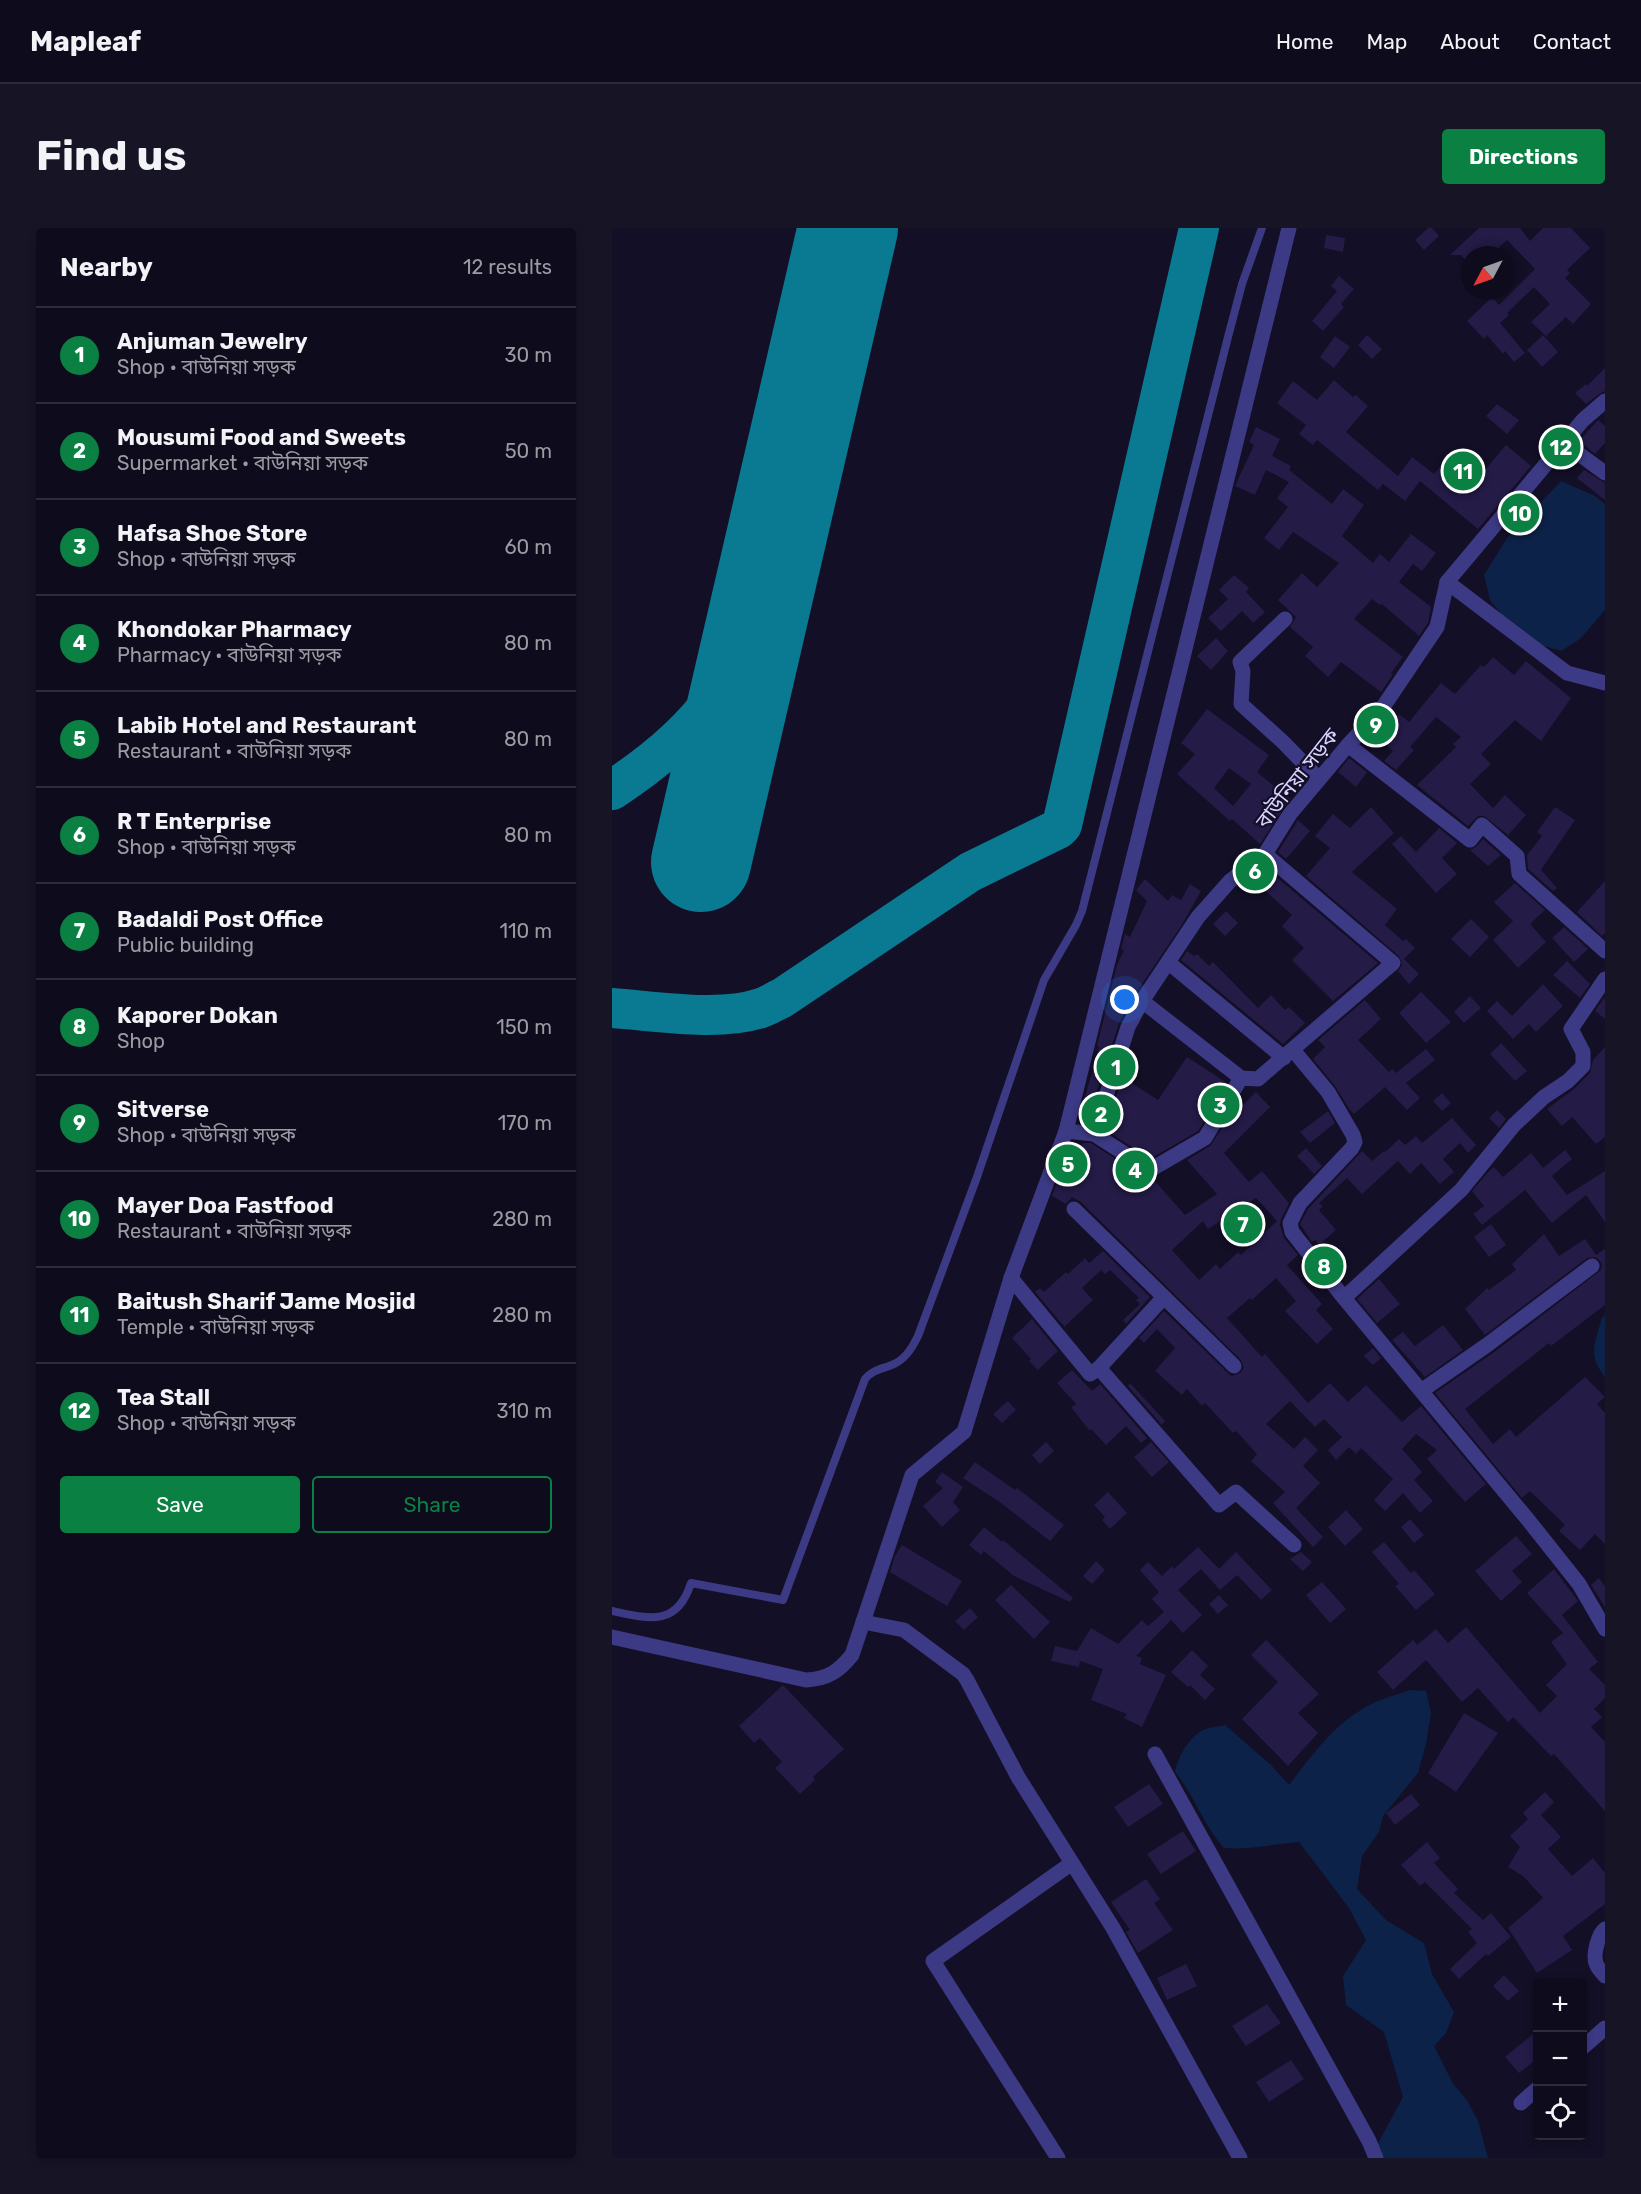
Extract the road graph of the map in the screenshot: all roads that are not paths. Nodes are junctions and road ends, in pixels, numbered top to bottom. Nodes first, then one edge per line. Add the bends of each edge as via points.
1 (1262, 228) edge
2 (1289, 228) edge
3 (1605, 401) edge
4 (1564, 443) junction
5 (1605, 474) edge
6 (1447, 582) junction
7 (1285, 619) dead end
8 (1605, 683) edge
9 (1348, 745) junction
10 (1319, 779) junction
11 (1265, 854) junction
12 (1605, 951) edge
13 (1169, 963) junction
14 (1605, 980) edge
15 (1142, 1001) junction
16 (1288, 1054) junction
17 (1241, 1078) junction
18 (1066, 1131) junction
19 (1094, 1134) junction
20 (1074, 1209) dead end
21 (1592, 1266) dead end
22 (1011, 1278) junction
23 (1164, 1297) junction
24 (1344, 1298) junction
25 (1234, 1366) dead end
26 (1099, 1368) junction
27 (1421, 1391) junction
28 (1294, 1545) dead end
29 (612, 1611) edge
30 (863, 1622) junction
31 (1605, 1629) edge
32 (612, 1638) edge
33 (1155, 1754) dead end
34 (1072, 1863) junction
35 (1605, 1929) edge
36 (1605, 1976) edge
37 (1605, 2028) edge
38 (1587, 2044) edge
39 (1533, 2092) edge
40 (1521, 2103) dead end
41 (1058, 2158) edge
42 (1240, 2158) edge
43 (1376, 2158) edge

1 - 29 lane via 1228,337 1082,911 1044,980 918,1336 903,1358 873,1371 865,1379 783,1600 691,1583 686,1598 670,1613 650,1617
2 - 18 street
3 - 4 street, বাউনিয়া সড়ক
4 - 5 street
4 - 6 street, বাউনিয়া সড়ক
6 - 8 street via 1567,674
6 - 9 street, বাউনিয়া সড়ক via 1437,627 1381,710
7 - 10 street via 1240,662 1241,704
9 - 10 street, বাউনিয়া সড়ক
9 - 12 street via 1470,840 1482,825 1517,856 1519,874
10 - 11 street, বাউনিয়া সড়ক via 1290,814
11 - 13 street, বাউনিয়া সড়ক via 1230,881 1198,917
11 - 16 street via 1393,963
13 - 15 street, বাউনিয়া সড়ক
13 - 16 street
14 - 24 street via 1571,1029 1583,1052 1582,1066 1514,1125 1461,1190
15 - 17 street
15 - 19 street, বাউনিয়া সড়ক via 1128,1027
16 - 17 street via 1258,1079
16 - 24 street via 1328,1092 1355,1142 1300,1203 1290,1223 1292,1232
17 - 19 street via 1205,1138 1150,1170
18 - 19 street
18 - 22 street
20 - 23 street
21 - 27 street
22 - 26 street via 1090,1374
22 - 30 street via 964,1432 912,1475
23 - 25 street
23 - 26 street
24 - 27 street
26 - 28 street via 1219,1505 1236,1492
27 - 31 street via 1579,1584
30 - 32 street via 852,1655 841,1668 820,1680
30 - 34 street via 904,1630 963,1674 1017,1777
33 - 43 street
34 - 41 street via 933,1961
34 - 42 street via 1113,1928
35 - 36 street via 1595,1959
37 - 38 street
39 - 40 street

